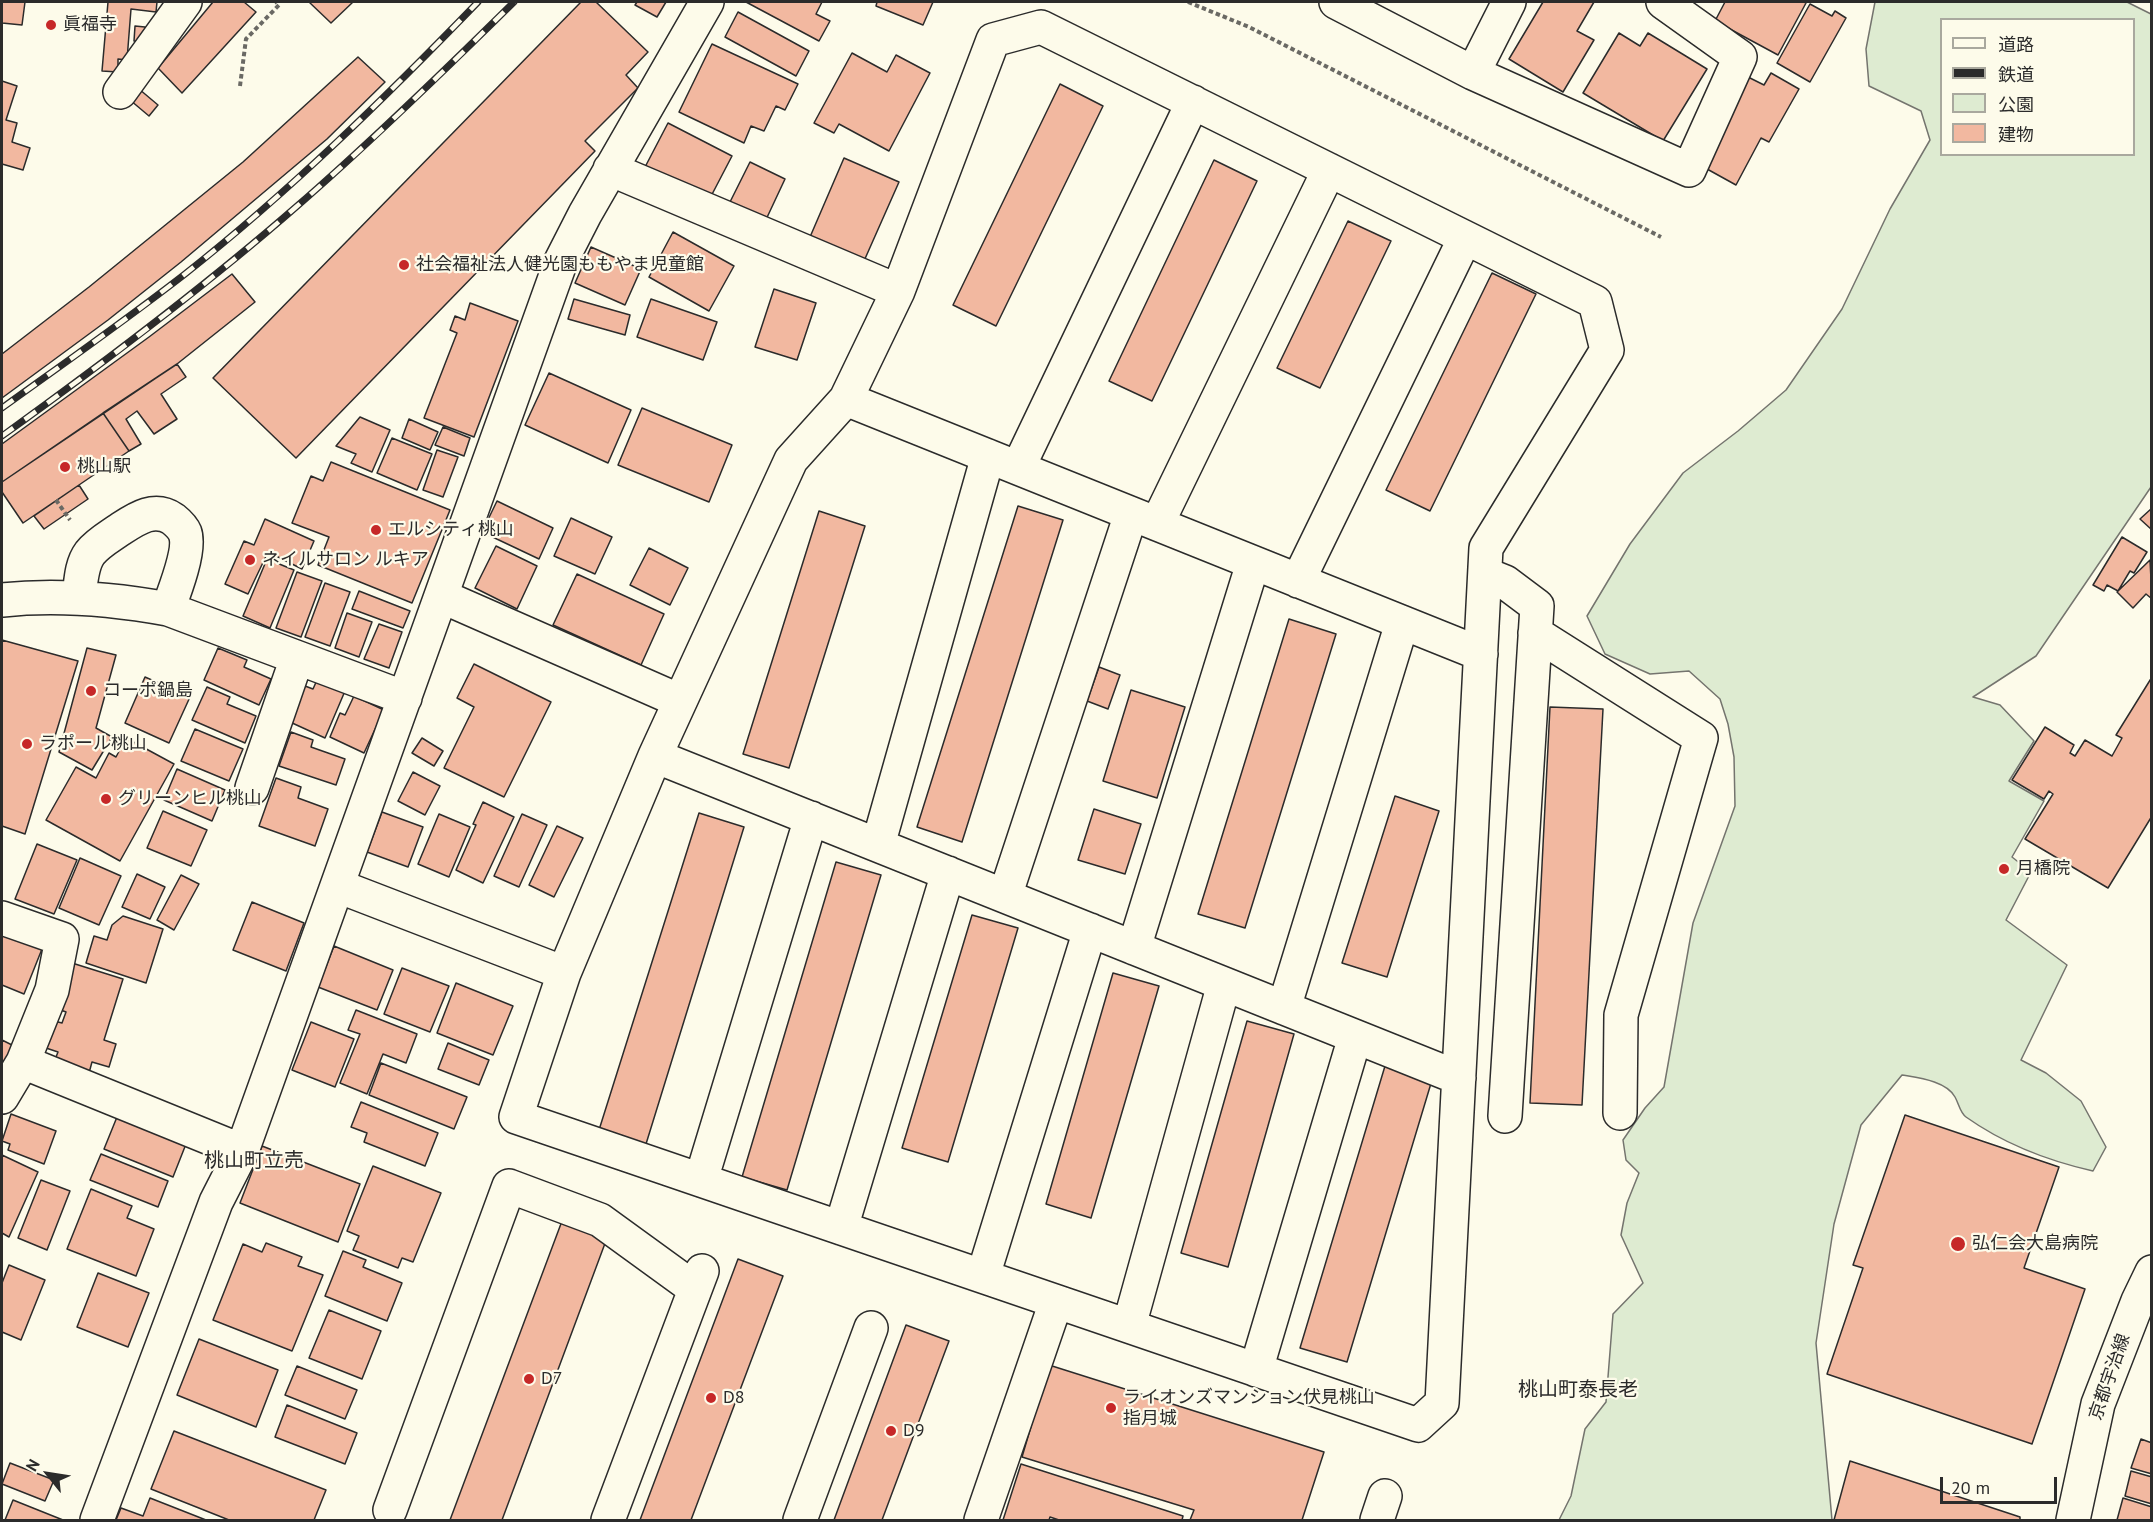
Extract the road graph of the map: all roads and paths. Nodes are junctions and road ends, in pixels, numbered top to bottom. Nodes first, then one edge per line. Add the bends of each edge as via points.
1 (185, 2) edge
2 (276, 2) edge
3 (708, 2) edge
4 (1188, 2) edge
5 (1336, 2) edge
6 (1509, 2) edge
7 (1663, 2) edge
8 (1473, 73) junction
9 (240, 86) dead end
10 (120, 92) dead end
11 (1193, 102) junction
12 (610, 169) junction
13 (1329, 170) junction
14 (1661, 237) dead end
15 (1466, 238) junction
16 (898, 291) junction
17 (846, 399) junction
18 (988, 456) junction
19 (1018, 468) junction
20 (56, 500) dead end
21 (1144, 519) junction
22 (72, 523) dead end
23 (1253, 563) junction
24 (1485, 574) junction
25 (1298, 581) junction
26 (441, 596) junction
27 (79, 597) junction
28 (2, 600) edge
29 (168, 609) junction
30 (1402, 623) junction
31 (1535, 633) junction
32 (1481, 654) junction
33 (297, 658) junction
34 (405, 698) junction
35 (680, 701) junction
36 (655, 756) junction
37 (252, 788) dead end
38 (811, 818) junction
39 (878, 845) junction
40 (948, 873) junction
41 (338, 886) junction
42 (1005, 896) junction
43 (2, 918) edge
44 (1090, 930) junction
45 (1134, 948) junction
46 (564, 972) junction
47 (1514, 974) junction
48 (1464, 975) junction
49 (1224, 984) junction
50 (1284, 1008) junction
51 (1354, 1036) junction
52 (23, 1062) junction
53 (1459, 1077) junction
54 (2, 1097) edge
55 (1620, 1113) dead end
56 (1505, 1116) dead end
57 (242, 1151) junction
58 (701, 1180) junction
59 (841, 1228) junction
60 (2151, 1272) edge
61 (983, 1276) junction
62 (1056, 1302) junction
63 (1129, 1326) junction
64 (871, 1328) dead end
65 (1256, 1370) junction
66 (390, 1510) dead end
67 (97, 1521) edge
68 (608, 1521) edge
69 (800, 1521) edge
70 (981, 1521) edge
71 (2073, 1521) edge

1 - 10 street
2 - 9 path via 279,5 246,39
3 - 12 street
4 - 14 path via 1249,27
5 - 8 street
6 - 8 street
7 - 8 street via 1740,57 1689,170
11 - 13 street
11 - 16 street via 1041,27 993,40
11 - 19 street
12 - 16 street
12 - 26 street via 561,261
13 - 15 street
13 - 21 street
15 - 24 street via 1595,302 1607,350 1486,548
15 - 25 street
16 - 17 street
17 - 18 street
17 - 35 street via 791,460
18 - 19 street
18 - 39 street
19 - 21 street
20 - 22 path
21 - 23 street
21 - 42 street
23 - 25 street
23 - 45 street
24 - 31 street via 1505,582 1537,606
24 - 32 street
25 - 30 street
26 - 34 street
26 - 35 street
27 - 28 street
27 - 29 street
27 - 29 street via 83,568 101,541 154,513 173,519 186,535 185,554
29 - 33 street
30 - 32 street
30 - 50 street
31 - 47 street
31 - 55 street via 1701,738 1621,1015
32 - 48 street
33 - 34 street
33 - 37 street
34 - 41 street
35 - 36 street
36 - 38 street
36 - 46 street
38 - 39 street
38 - 58 street
39 - 40 street
40 - 42 street
40 - 59 street
41 - 46 street
41 - 57 street
42 - 44 street
43 - 52 street via 62,939 52,990
44 - 45 street
44 - 61 street
45 - 49 street
46 - 58 street via 516,1117
47 - 48 street
47 - 56 street
48 - 53 street
49 - 50 street
49 - 63 street
50 - 51 street
51 - 53 street
51 - 65 street
52 - 54 street
52 - 57 street
53 - 65 street via 1442,1403 1418,1425
57 - 67 street via 216,1202
58 - 59 street
59 - 61 street
60 - 71 street, 京都宇治線 via 2097,1404
61 - 62 street
62 - 63 street
62 - 70 street
63 - 65 street
64 - 69 street
66 - 68 street via 509,1186 600,1220 698,1280

